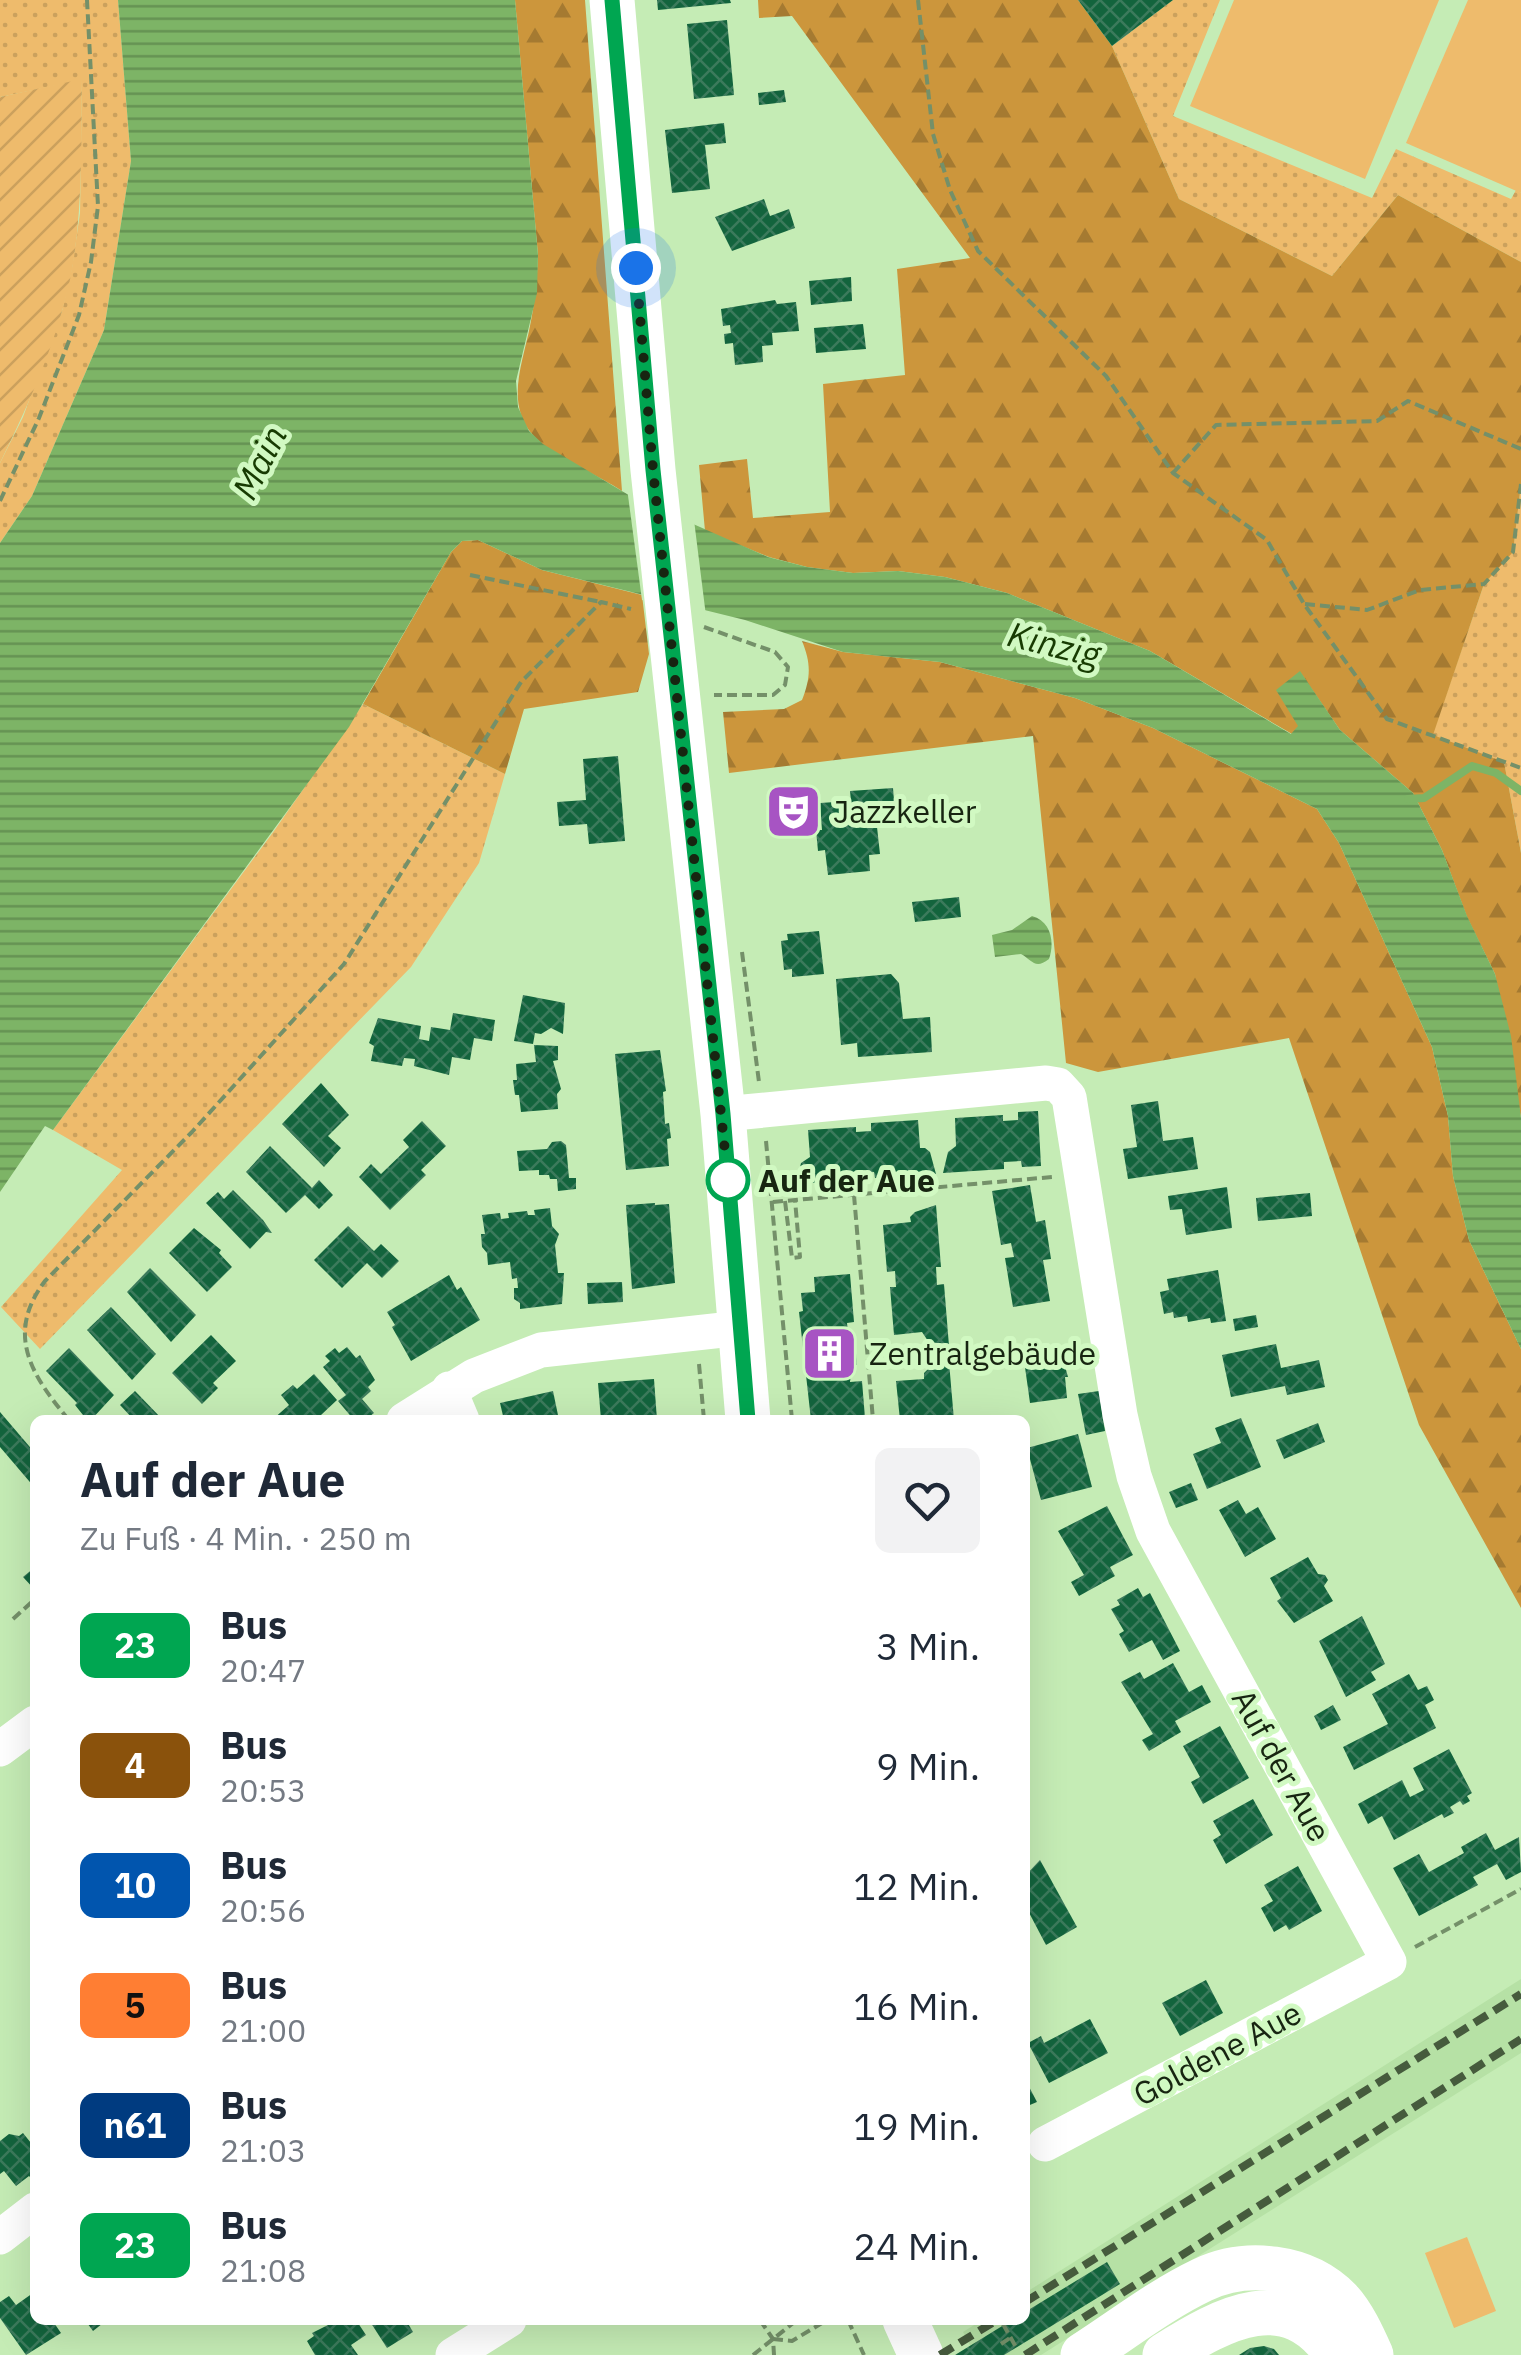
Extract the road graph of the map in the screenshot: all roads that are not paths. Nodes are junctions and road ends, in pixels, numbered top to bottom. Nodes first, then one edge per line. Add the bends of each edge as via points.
1 (612, 0) edge
2 (743, 1113) junction
3 (724, 1330) junction
4 (455, 1404) edge
5 (420, 1415) edge
6 (747, 1415) edge
7 (30, 1727) edge
8 (0, 1749) edge
9 (1389, 1962) joint
10 (1045, 2144) dead end
11 (30, 2214) edge
12 (0, 2237) edge
13 (500, 2325) edge
14 (880, 2325) edge
15 (907, 2325) edge
16 (453, 2355) edge
17 (890, 2355) edge
18 (921, 2355) edge
19 (1083, 2355) edge
20 (1165, 2355) edge
21 (1338, 2355) edge
22 (1371, 2355) edge

1 - 2 main road via 653,470 691,639 679,695
2 - 3 main road
2 - 9 street, Auf der Aue via 1046,1082 1069,1097 1128,1452 1154,1531
3 - 4 street via 541,1350 499,1364
3 - 6 main road
4 - 5 street
7 - 8 street
9 - 10 street, Goldene Aue
11 - 12 street
13 - 16 street
14 - 17 main road
15 - 18 main road
19 - 22 main road via 1204,2279 1262,2268 1290,2272 1332,2294
20 - 21 main road via 1229,2319 1277,2312 1319,2331

